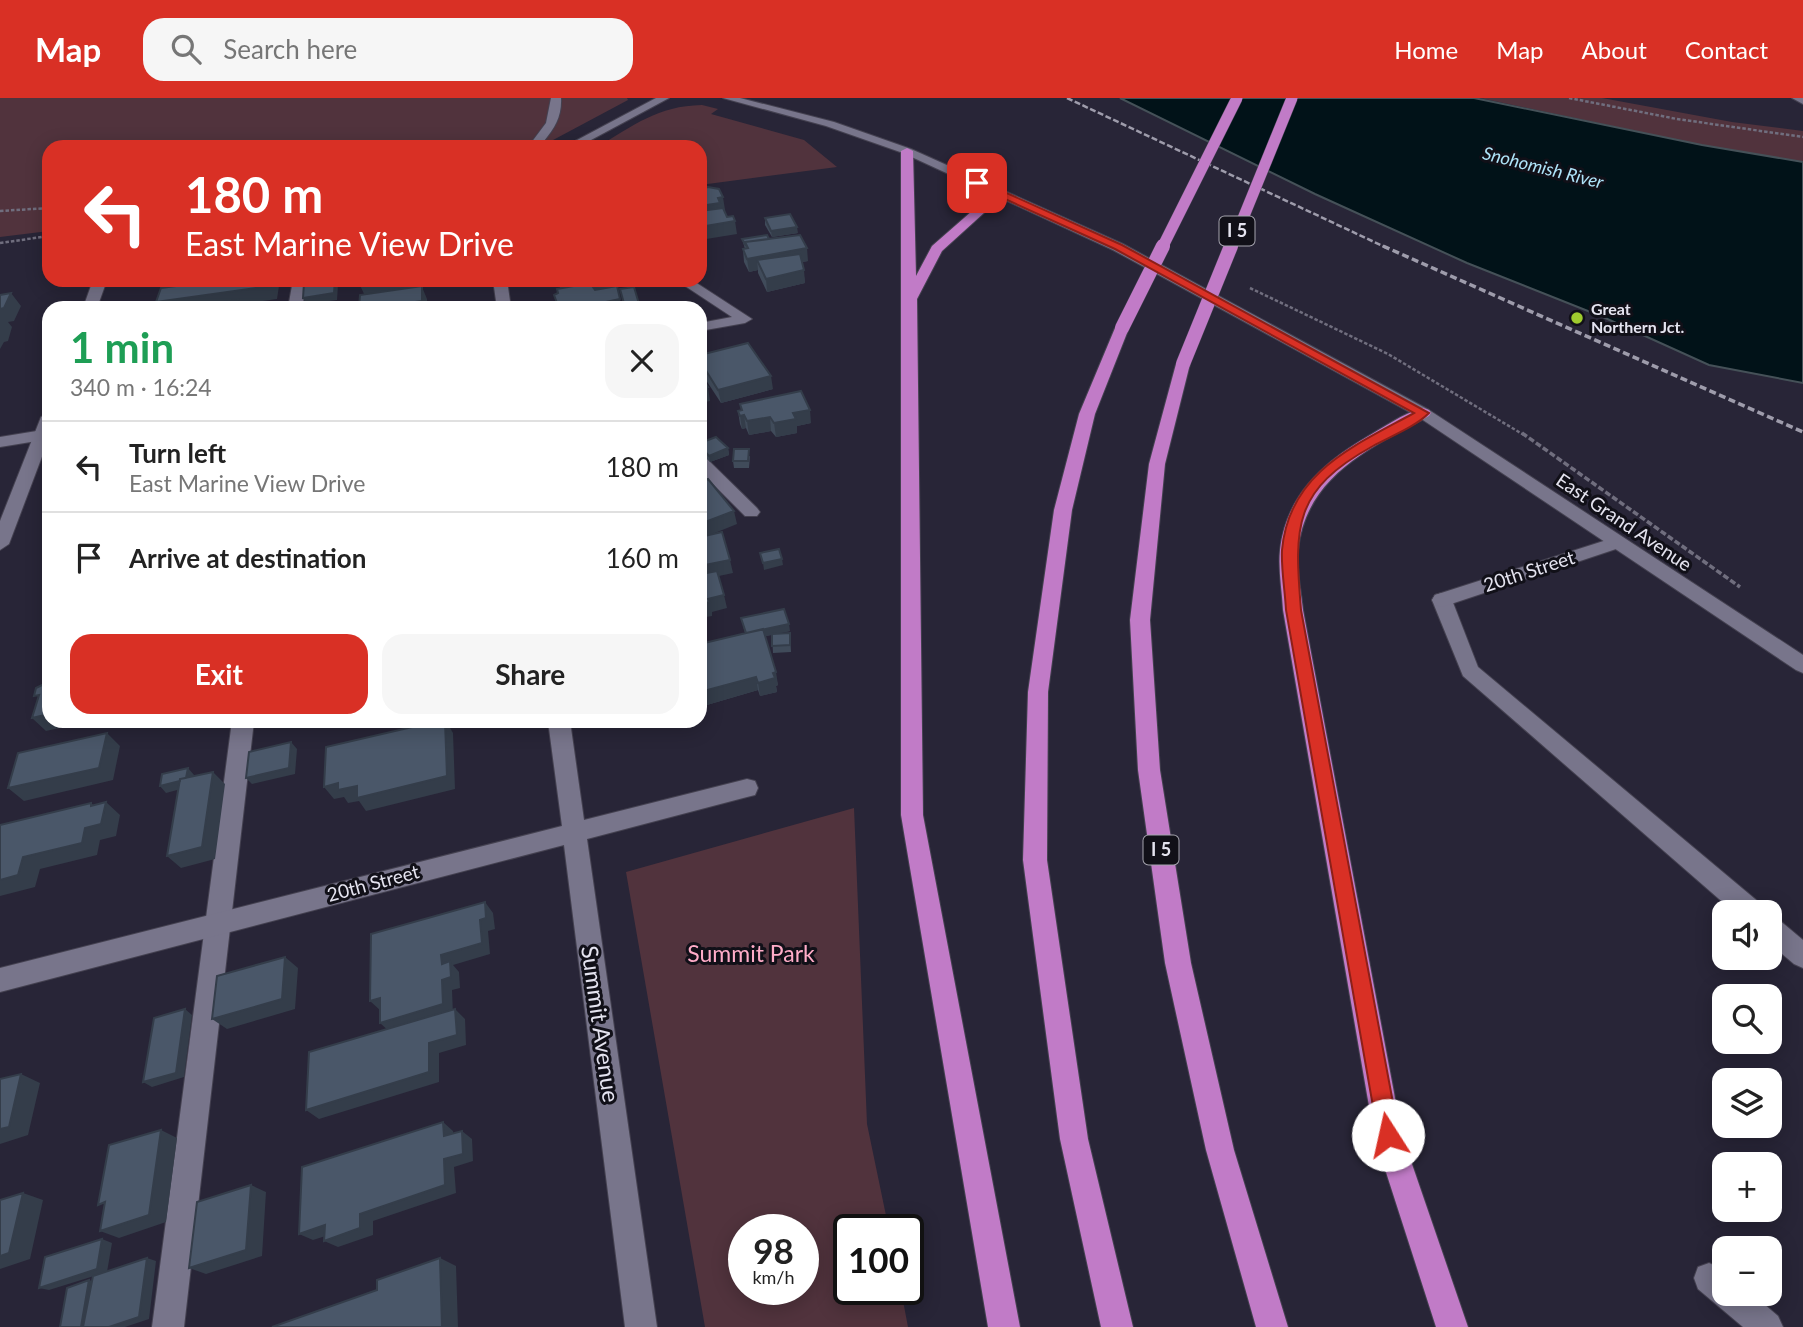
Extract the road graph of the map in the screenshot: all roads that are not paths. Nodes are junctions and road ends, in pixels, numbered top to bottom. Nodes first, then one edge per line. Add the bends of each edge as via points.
1 (556, 98) edge
2 (664, 98) edge
3 (728, 98) edge
4 (1237, 98) edge
5 (1292, 98) edge
6 (1797, 98) edge
7 (1803, 101) edge
8 (540, 140) edge
9 (583, 140) edge
10 (907, 151) junction
11 (1000, 194) junction
12 (694, 287) edge
13 (910, 300) junction
14 (707, 326) edge
15 (1423, 413) junction
16 (42, 436) edge
17 (0, 442) edge
18 (42, 444) edge
19 (707, 469) edge
20 (751, 512) dead end
21 (1616, 542) junction
22 (0, 544) edge
23 (1803, 666) edge
24 (242, 728) edge
25 (560, 728) edge
26 (747, 788) dead end
27 (573, 831) junction
28 (1738, 900) edge
29 (219, 923) junction
30 (1782, 938) edge
31 (1803, 956) edge
32 (0, 980) edge
33 (1742, 1306) edge
34 (168, 1327) edge
35 (642, 1327) edge
36 (1004, 1327) edge
37 (1117, 1327) edge
38 (1272, 1327) edge
39 (1452, 1327) edge
40 (1767, 1327) edge

1 - 8 street via 552,126
2 - 9 street
3 - 10 street, East Grand Avenue via 830,124
4 - 37 highway, bridge via 1122,328 1087,414 1063,510 1038,692 1035,860 1074,1139
5 - 38 highway, I 5, bridge via 1183,364 1157,464 1140,620 1149,769 1178,963 1220,1150
6 - 7 street
10 - 11 street, East Grand Avenue
10 - 13 highway
11 - 13 highway via 937,249
11 - 15 street, East Grand Avenue via 1118,247
12 - 14 street via 745,319
13 - 36 highway via 912,815
15 - 21 street, East Grand Avenue
15 - 39 highway via 1342,458 1311,487 1296,514 1289,550 1293,610 1388,1135
16 - 17 street
18 - 22 street
19 - 20 street
21 - 23 street, East Grand Avenue
21 - 28 street, 20th Street via 1442,600 1470,671
24 - 29 street
25 - 27 street, Summit Avenue
26 - 27 street, 20th Street
27 - 29 street, 20th Street
27 - 35 street, Summit Avenue
29 - 32 street, 20th Street
29 - 34 street
30 - 31 street
33 - 40 street

